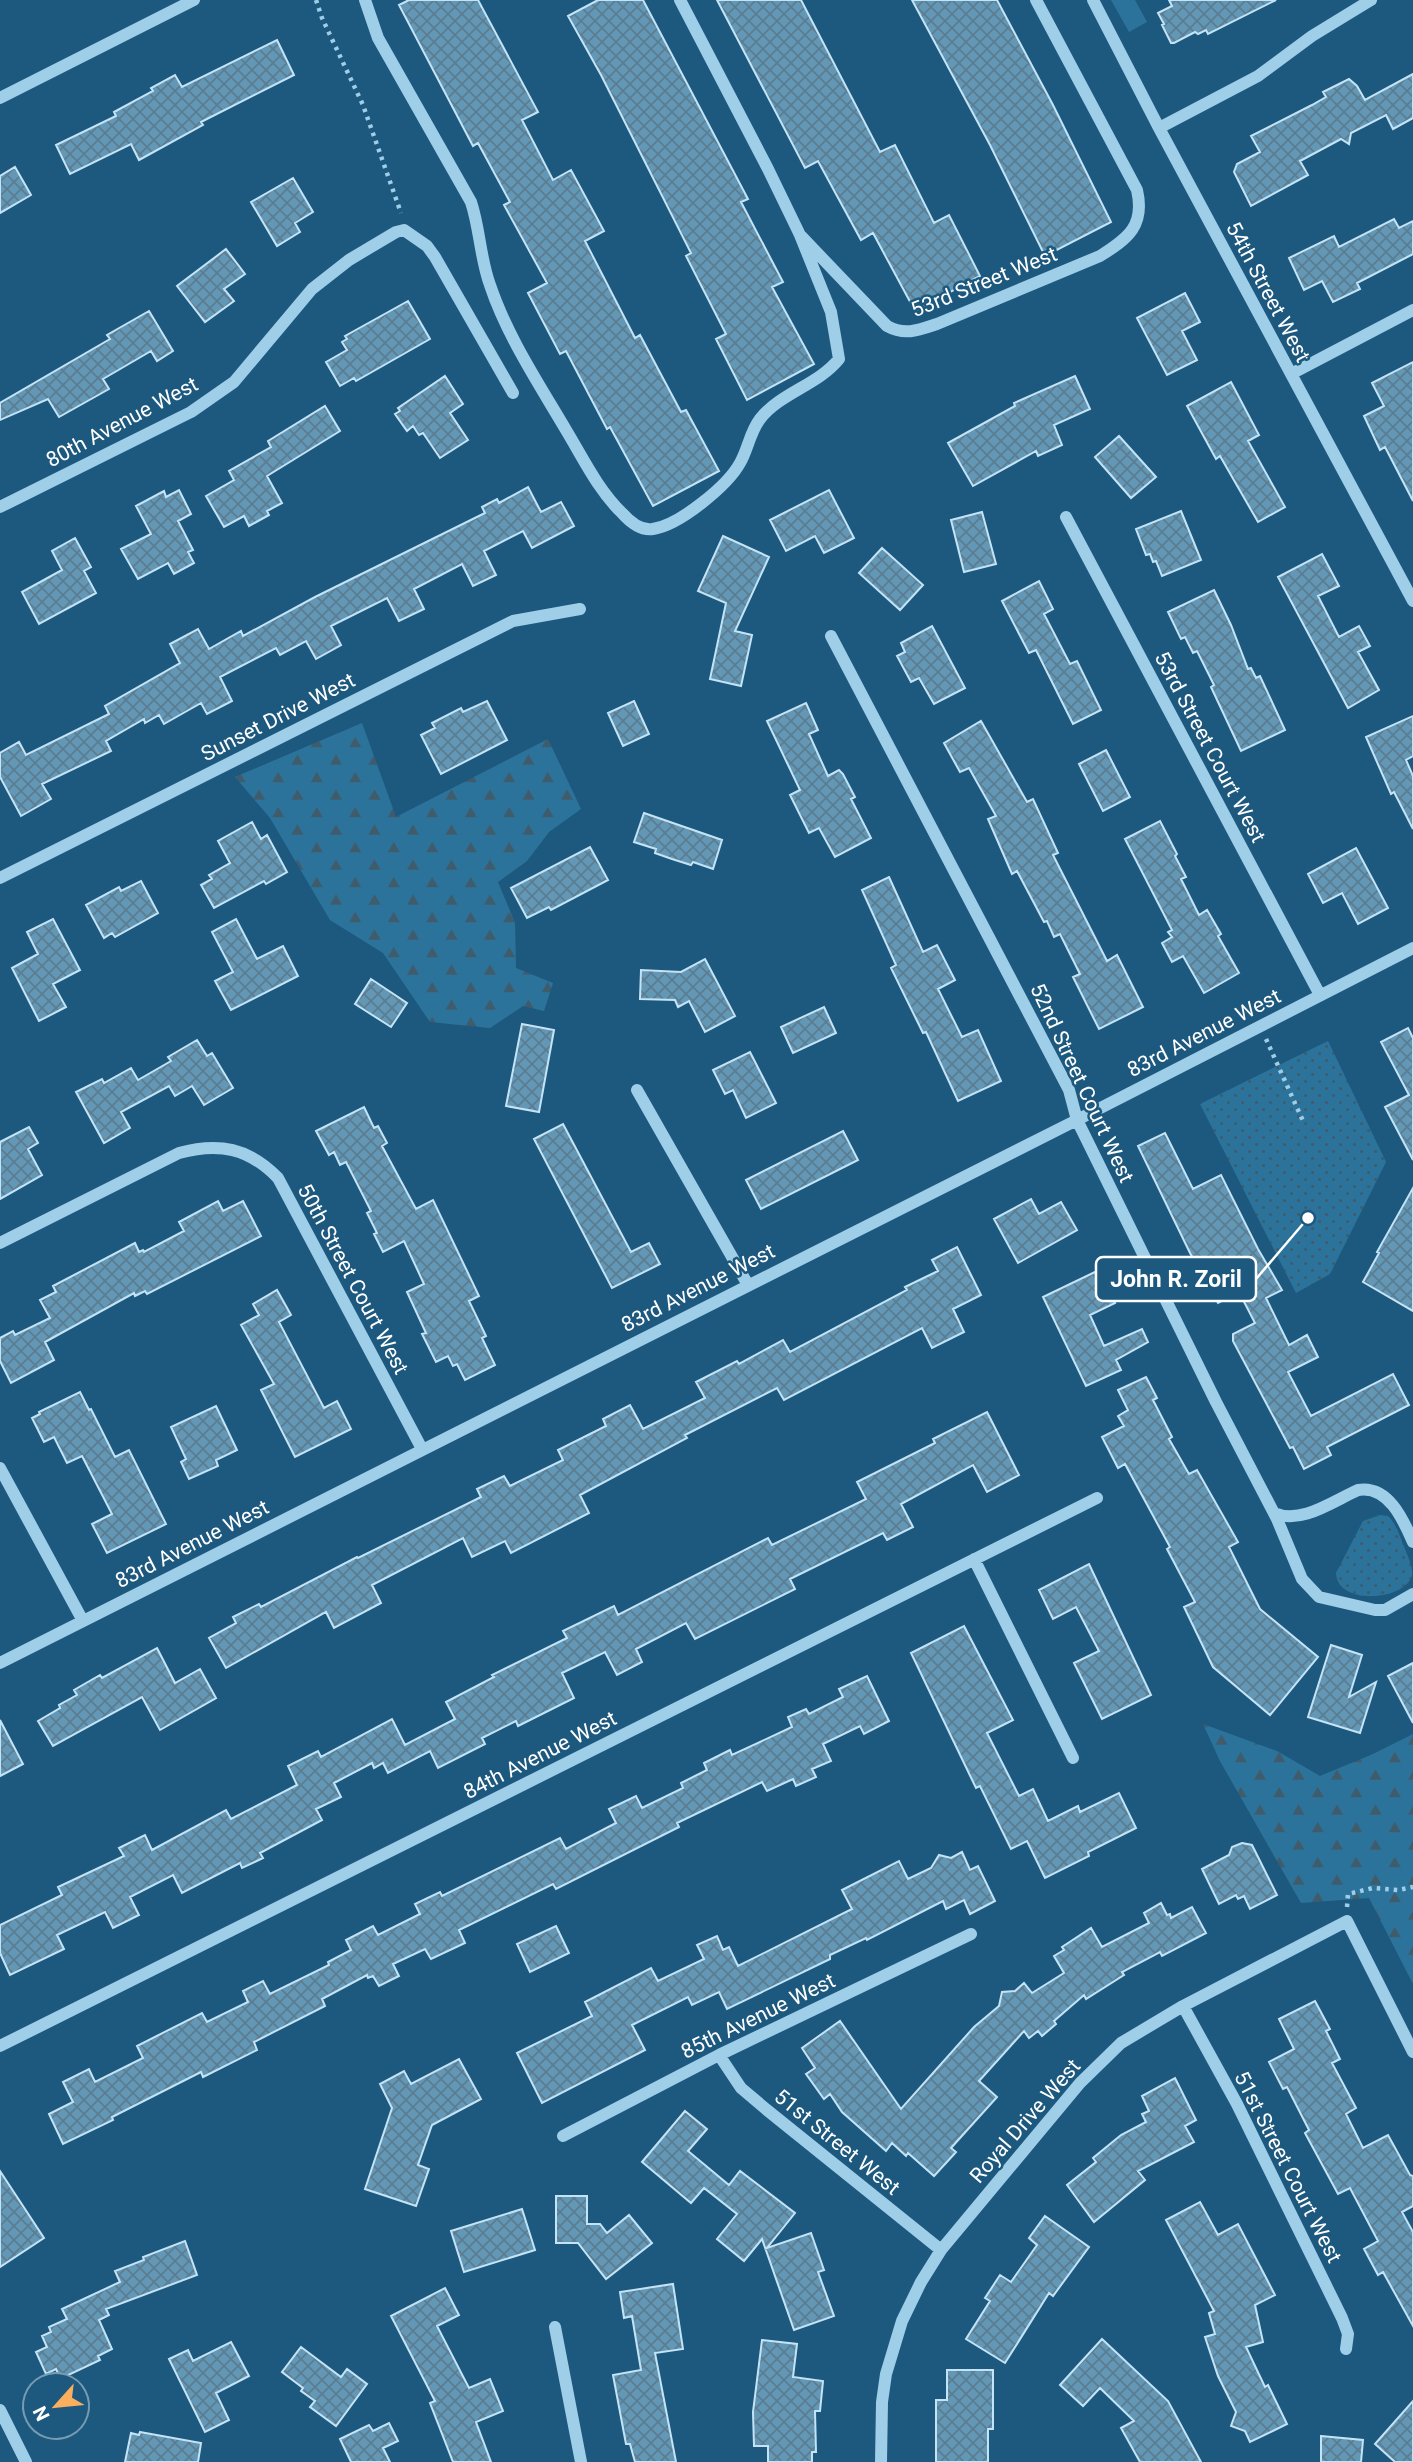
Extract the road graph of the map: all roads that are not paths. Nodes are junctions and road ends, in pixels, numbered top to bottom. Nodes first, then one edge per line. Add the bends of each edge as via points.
1 (194, 0) edge
2 (365, 0) edge
3 (680, 0) edge
4 (1036, 0) edge
5 (1093, 0) edge
6 (1371, 0) edge
7 (0, 98) edge
8 (1159, 128) junction
9 (800, 235) junction
10 (1413, 310) edge
11 (1291, 374) junction
12 (513, 393) dead end
13 (0, 506) edge
14 (1066, 517) dead end
15 (1413, 601) edge
16 (580, 609) dead end
17 (831, 636) dead end
18 (0, 878) edge
19 (1413, 948) edge
20 (1320, 995) junction
21 (637, 1090) dead end
22 (1077, 1120) junction
23 (0, 1243) edge
24 (748, 1284) junction
25 (422, 1449) junction
26 (0, 1468) edge
27 (1097, 1498) dead end
28 (1274, 1513) junction
29 (1413, 1542) edge
30 (974, 1559) junction
31 (1413, 1594) edge
32 (83, 1621) junction
33 (0, 1663) edge
34 (1073, 1758) dead end
35 (971, 1934) dead end
36 (1183, 2006) junction
37 (0, 2046) edge
38 (1413, 2052) edge
39 (719, 2055) junction
40 (563, 2136) dead end
41 (941, 2250) junction
42 (555, 2327) dead end
43 (1346, 2349) dead end
44 (0, 2410) edge
45 (26, 2462) edge
46 (581, 2462) edge
47 (881, 2462) edge

1 - 7 street
2 - 9 street via 378,38 471,202 489,282 503,317 598,485 639,527 653,529 696,508 731,477 759,420 839,359 831,312
3 - 9 street, 53rd Street West
4 - 9 street, 53rd Street West via 1137,190 1137,225 1100,256 909,333 887,326
5 - 8 street, 54th Street West
6 - 8 street via 1258,76
8 - 11 street, 54th Street West
10 - 11 street
11 - 15 street, 54th Street West
12 - 13 street, 80th Avenue West via 435,257 404,230 328,275 234,382 191,412
14 - 20 street, 53rd Street Court West
16 - 18 street, Sunset Drive West via 513,621
17 - 22 street, 52nd Street Court West via 1069,1090
19 - 20 street, 83rd Avenue West
20 - 22 street, 83rd Avenue West
21 - 24 street
22 - 24 street, 83rd Avenue West
22 - 28 street, 52nd Street Court West
23 - 25 street, 50th Street Court West via 179,1153 200,1147 229,1148 250,1155 278,1178
24 - 25 street, 83rd Avenue West
25 - 32 street, 83rd Avenue West
26 - 32 street
27 - 30 street, 84th Avenue West
28 - 29 street via 1298,1517 1367,1488 1396,1508
28 - 31 street, 52nd Street Court West via 1303,1579 1319,1597 1385,1610
30 - 34 street
30 - 37 street, 84th Avenue West
32 - 33 street, 83rd Avenue West
35 - 39 street, 85th Avenue West
36 - 38 street, Royal Drive West via 1347,1921
36 - 41 street, Royal Drive West via 1121,2043 1080,2083
36 - 43 street, 51st Street Court West via 1237,2104 1342,2318 1348,2334
39 - 40 street, 85th Avenue West
39 - 41 street, 51st Street West via 741,2088 758,2103
41 - 47 street, Royal Drive West via 902,2320 886,2374
42 - 46 street
44 - 45 street

